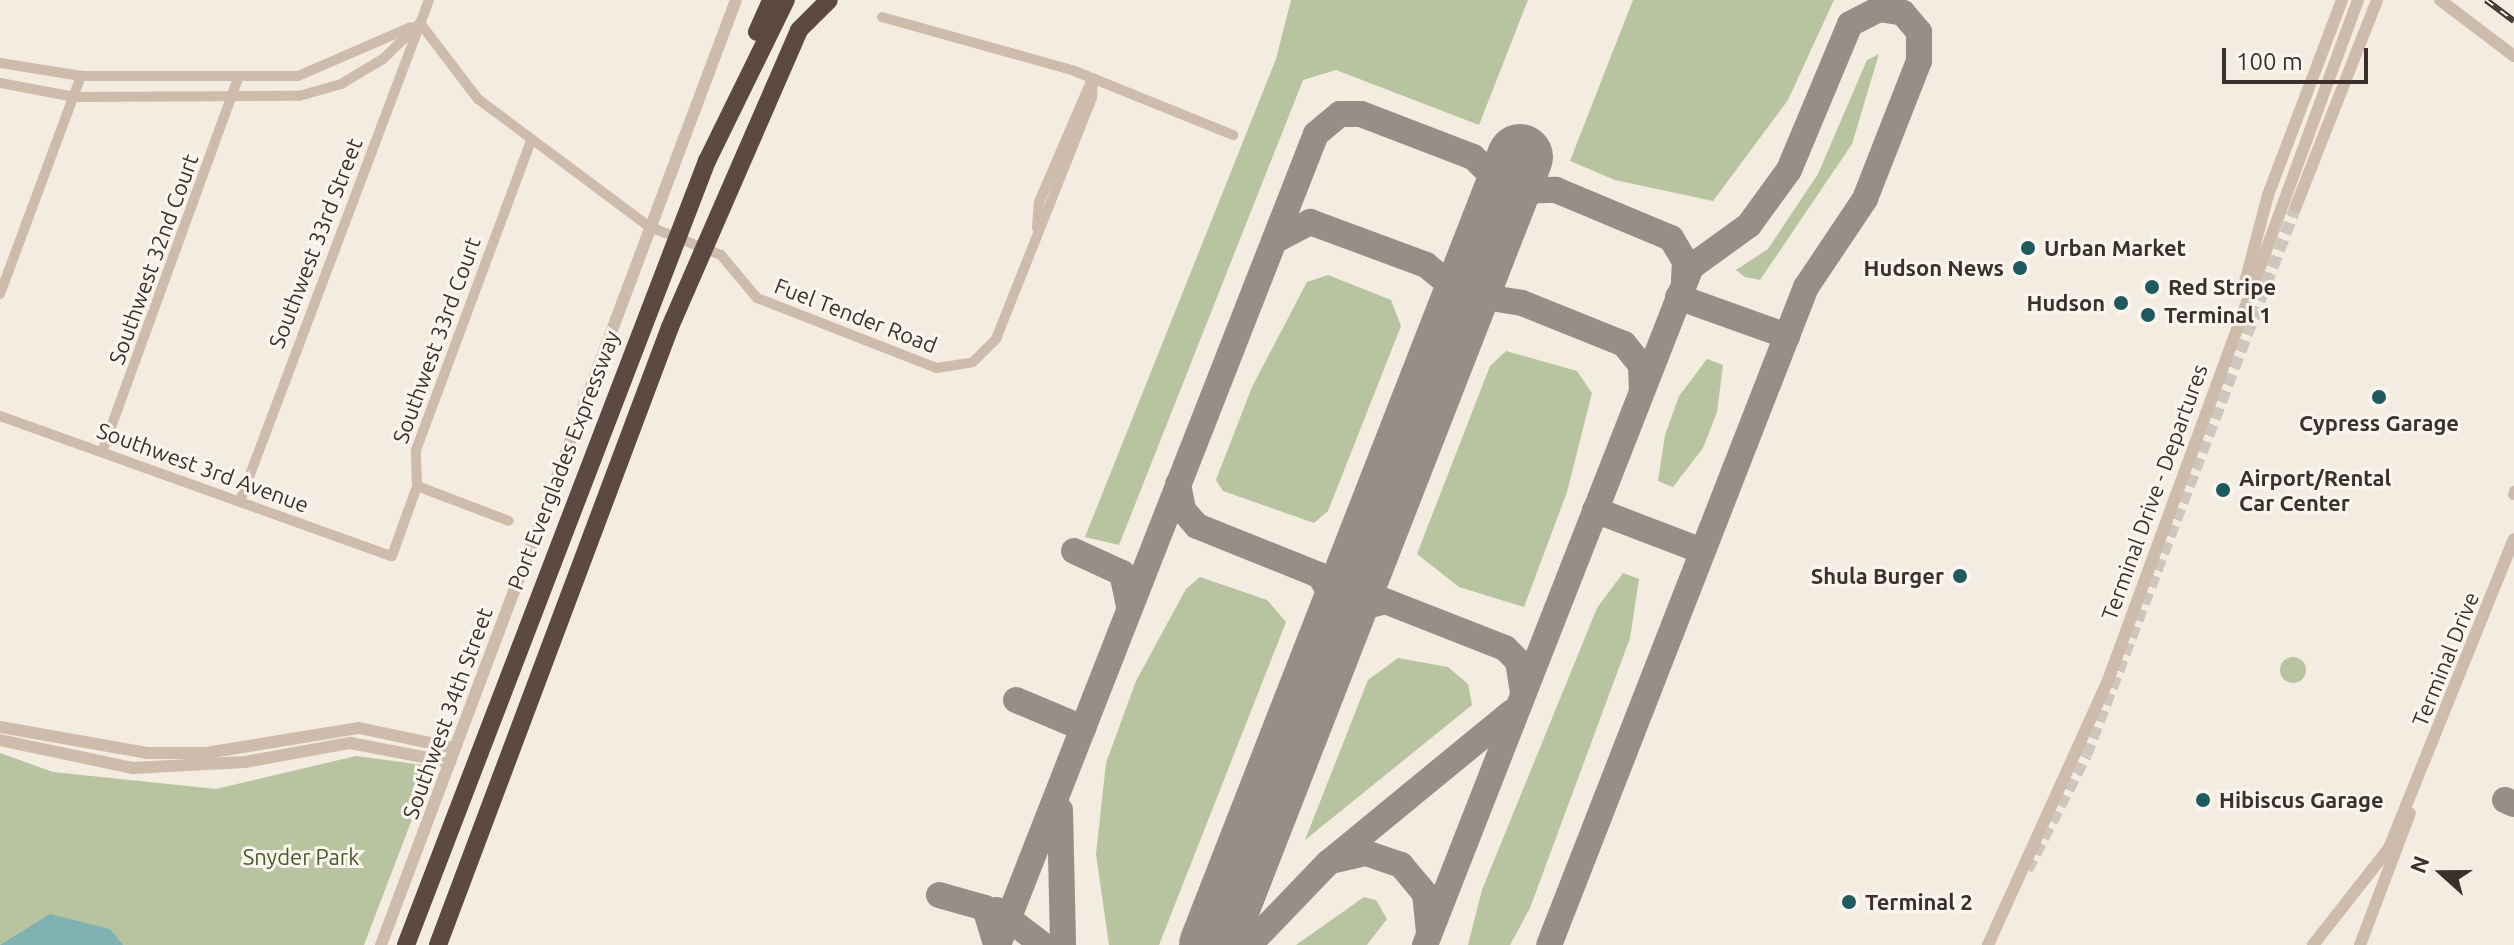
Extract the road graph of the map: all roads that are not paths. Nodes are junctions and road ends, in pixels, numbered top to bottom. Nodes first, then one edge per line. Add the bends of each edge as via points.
1 (429, 0) edge
2 (736, 0) edge
3 (771, 0) edge
4 (786, 0) edge
5 (813, 0) edge
6 (829, 0) edge
7 (2342, 0) edge
8 (2358, 0) edge
9 (2377, 0) edge
10 (2440, 0) edge
11 (882, 17) dead end
12 (420, 23) junction
13 (799, 30) junction
14 (2514, 56) edge
15 (0, 63) edge
16 (81, 76) junction
17 (1093, 78) junction
18 (238, 79) junction
19 (0, 83) edge
20 (75, 97) junction
21 (233, 100) junction
22 (1233, 135) dead end
23 (531, 140) junction
24 (707, 161) junction
25 (2296, 206) tunnel mouth
26 (650, 227) junction
27 (0, 294) edge
28 (2238, 313) junction
29 (0, 416) edge
30 (102, 452) junction
31 (417, 486) junction
32 (240, 501) junction
33 (509, 521) dead end
34 (2514, 539) edge
35 (392, 556) joint
36 (0, 727) edge
37 (0, 740) edge
38 (455, 748) junction
39 (450, 762) junction
40 (2413, 794) junction
41 (381, 945) edge
42 (406, 945) edge
43 (438, 945) edge
44 (1988, 945) edge
45 (2313, 945) edge
46 (2360, 945) edge

1 - 12 street, Southwest 33rd Street
2 - 26 street, Southwest 34th Street
3 - 24 highway
4 - 24 highway, Port Everglades Expressway
5 - 13 highway
6 - 13 highway
7 - 28 street via 2268,195
8 - 28 street, Terminal Drive - Departures
9 - 25 street
10 - 14 street
11 - 17 street
12 - 18 street via 325,68
12 - 21 street via 383,59 341,84 299,96
12 - 23 street, Fuel Tender Road via 478,99
12 - 32 street, Southwest 33rd Street
13 - 43 highway, bridge via 670,327
15 - 16 street
16 - 18 street
16 - 20 street
17 - 22 street
17 - 26 street, Fuel Tender Road via 1092,98 996,339 973,362 946,369 757,298 721,255
18 - 21 street, Southwest 32nd Court
19 - 20 street
20 - 21 street
20 - 27 street
21 - 30 street, Southwest 32nd Court
23 - 26 street, Fuel Tender Road
23 - 31 street, Southwest 33rd Court via 416,450
24 - 42 highway, Port Everglades Expressway, bridge
26 - 38 street, Southwest 34th Street
28 - 44 street, Terminal Drive - Departures via 2074,765
29 - 30 street, Southwest 3rd Avenue
30 - 32 street, Southwest 3rd Avenue
31 - 33 street
31 - 35 street, Southwest 33rd Court
32 - 35 street, Southwest 3rd Avenue
34 - 40 street, Terminal Drive
36 - 38 street via 147,753 206,753 359,728
37 - 39 street via 133,768 245,762 350,743
38 - 39 street, Southwest 34th Street
39 - 41 street, Southwest 34th Street
40 - 45 street via 2379,864
40 - 46 street via 2405,841

